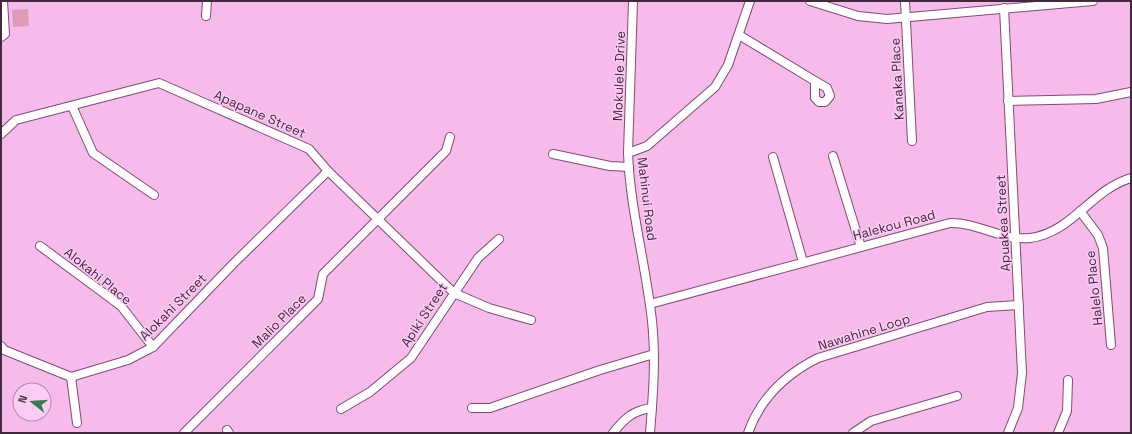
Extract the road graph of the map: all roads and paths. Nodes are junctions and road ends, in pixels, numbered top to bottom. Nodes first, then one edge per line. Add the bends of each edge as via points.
1 (3, 1) edge
2 (207, 1) edge
3 (633, 1) edge
4 (750, 1) edge
5 (810, 1) edge
6 (904, 1) edge
7 (1093, 1) edge
8 (1004, 8) junction
9 (206, 16) dead end
10 (905, 17) junction
11 (738, 35) junction
12 (1, 37) edge
13 (815, 81) dead end
14 (1131, 92) edge
15 (1008, 101) junction
16 (72, 106) junction
17 (1, 134) edge
18 (450, 137) dead end
19 (912, 141) dead end
20 (628, 153) junction
21 (553, 154) dead end
22 (833, 156) dead end
23 (773, 157) dead end
24 (629, 166) junction
25 (328, 172) junction
26 (1131, 178) edge
27 (154, 195) dead end
28 (1080, 212) junction
29 (379, 219) junction
30 (1016, 238) junction
31 (499, 239) dead end
32 (40, 246) dead end
33 (861, 247) junction
34 (803, 262) junction
35 (454, 293) junction
36 (650, 304) junction
37 (1019, 306) junction
38 (531, 320) dead end
39 (1111, 345) dead end
40 (1, 346) edge
41 (153, 347) junction
42 (654, 354) junction
43 (71, 377) junction
44 (1068, 380) dead end
45 (957, 396) dead end
46 (472, 408) dead end
47 (652, 408) junction
48 (341, 409) dead end
49 (77, 423) dead end
50 (184, 433) edge
51 (613, 433) edge
52 (650, 433) edge
53 (748, 433) edge
54 (853, 433) edge
55 (1008, 433) edge
56 (1058, 433) edge

1 - 12 street via 5,34
2 - 9 street
3 - 20 street, Mokulele Drive
4 - 11 street, Mahinui Road
5 - 10 street via 867,18
6 - 10 street, Kanaka Place
7 - 8 street
8 - 10 street
8 - 15 street, Apuakea Street
10 - 19 street, Kanaka Place
11 - 13 street
11 - 20 street, Mahinui Road via 724,73 715,87 647,146
14 - 15 street via 1096,99
15 - 30 street, Apuakea Street
16 - 17 street, Apapane Street via 16,120
16 - 25 street, Apapane Street via 159,83 309,149
16 - 27 street via 93,153
18 - 29 street, Malio Place via 446,151
20 - 24 street, Mahinui Road
21 - 24 street via 610,166
22 - 33 street
23 - 34 street
24 - 36 street, Mahinui Road
25 - 29 street, Apapane Street
25 - 41 street, Alokahi Street via 234,263
26 - 28 street, Halekou Road via 1116,184
28 - 30 street, Halekou Road via 1064,225 1048,233 1031,238
28 - 39 street, Halelo Place via 1098,235 1103,248
29 - 35 street, Apapane Street
29 - 50 street, Malio Place via 323,274 318,299
30 - 33 street, Halekou Road via 962,223 950,223
30 - 37 street, Apuakea Street
31 - 35 street, Apiki Street via 478,258
32 - 41 street, Alokahi Place via 121,306
33 - 34 street, Halekou Road
34 - 36 street, Halekou Road
35 - 38 street, Apapane Street via 489,308
35 - 48 street, Apiki Street via 411,358 370,392
36 - 42 street, Mahinui Road
37 - 53 street, Nawahine Loop via 987,307 818,358 798,369 773,391 760,408
37 - 55 street, Apuakea Street via 1022,385 1018,408
40 - 43 street via 4,350
41 - 43 street, Alokahi Street via 128,360
42 - 46 street via 490,408
42 - 47 street, Mahinui Road
43 - 49 street
44 - 56 street via 1066,411
45 - 54 street via 870,421
47 - 51 street via 639,410 624,419
47 - 52 street, Mahinui Road

